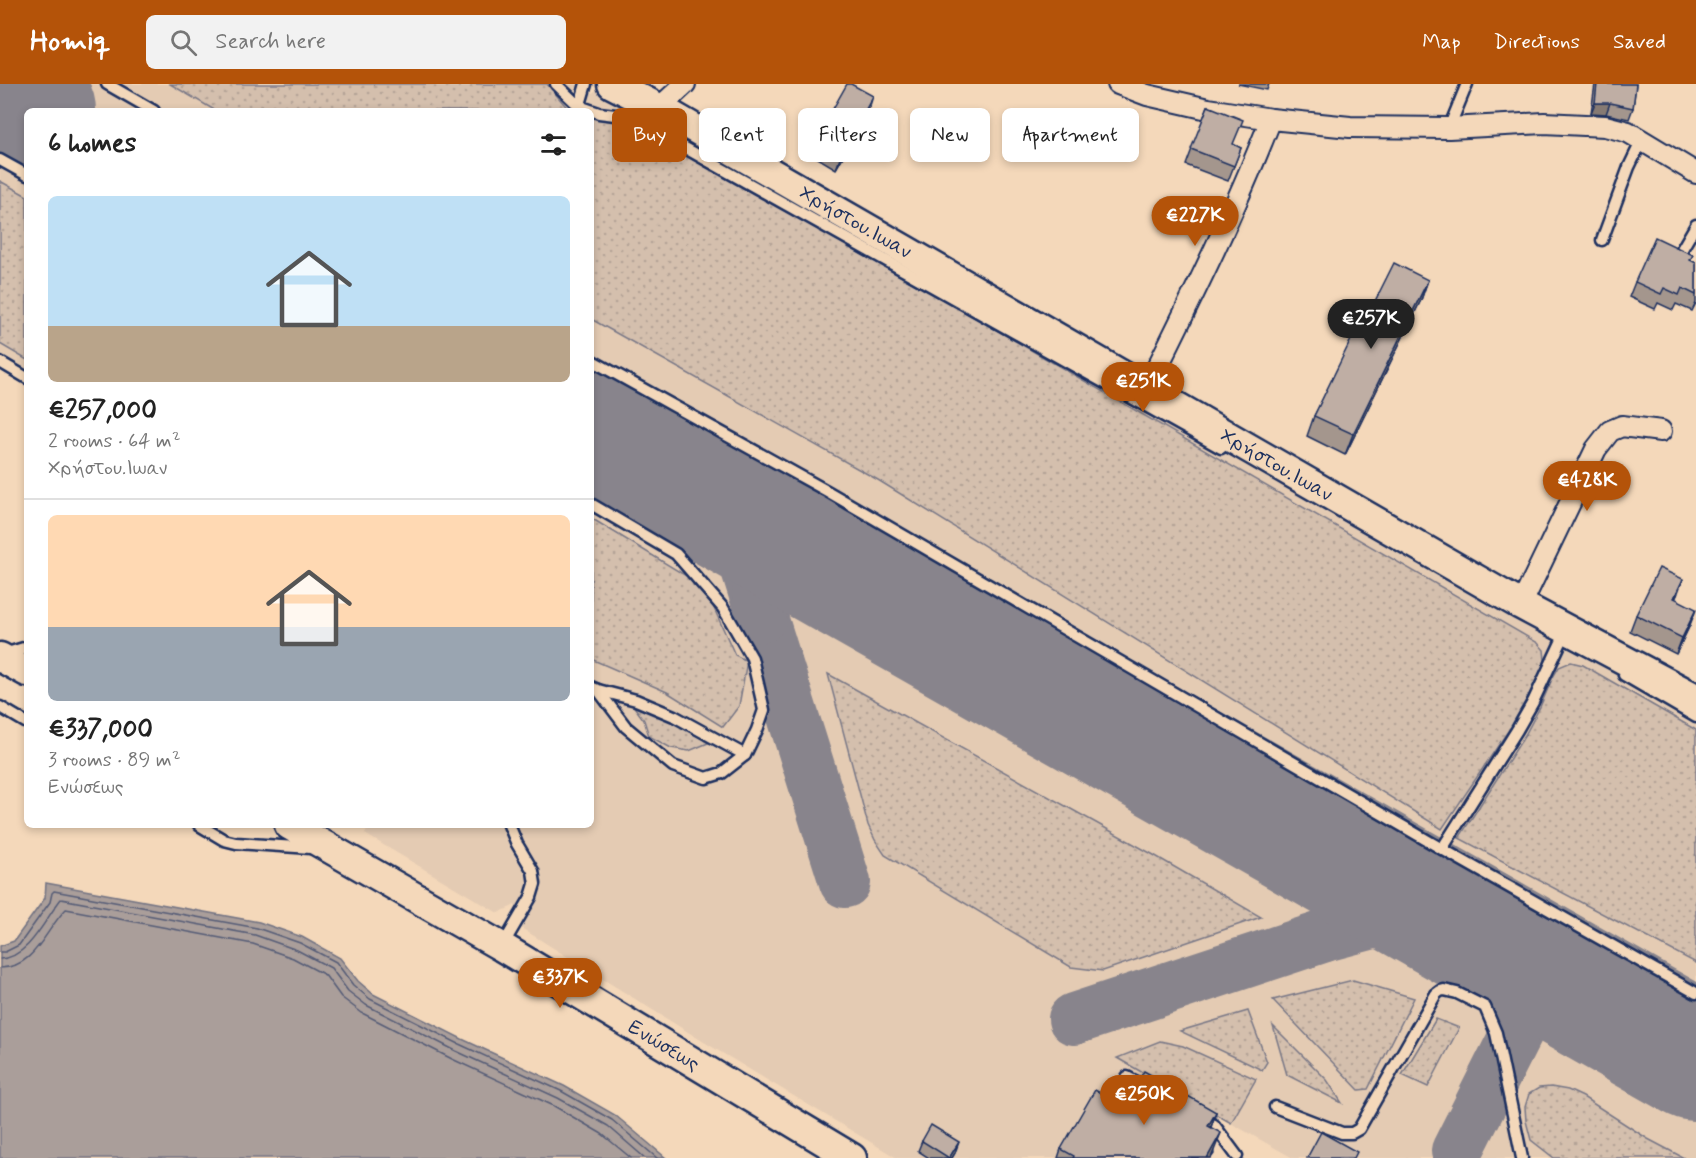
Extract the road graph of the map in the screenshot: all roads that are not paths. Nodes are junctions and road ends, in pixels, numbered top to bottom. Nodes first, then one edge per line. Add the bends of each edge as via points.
1 (107, 84) edge
2 (556, 84) edge
3 (586, 84) edge
4 (612, 84) edge
5 (685, 84) edge
6 (1118, 84) edge
7 (1467, 84) edge
8 (1154, 90) edge
9 (149, 108) edge
10 (577, 108) edge
11 (578, 108) edge
12 (659, 108) joint
13 (594, 112) edge
14 (1271, 119) junction
15 (687, 124) edge
16 (1449, 128) junction
17 (1642, 140) junction
18 (0, 160) edge
19 (24, 173) edge
20 (1696, 173) edge
21 (1696, 225) edge
22 (1602, 240) dead end
23 (1682, 249) edge
24 (0, 362) edge
25 (594, 362) edge
26 (24, 376) edge
27 (1147, 388) junction
28 (1661, 431) dead end
29 (1231, 454) dead end
30 (594, 506) edge
31 (1459, 582) dead end
32 (1521, 605) junction
33 (1562, 640) junction
34 (1573, 646) dead end
35 (24, 649) edge
36 (0, 656) edge
37 (1614, 669) dead end
38 (24, 670) edge
39 (594, 688) edge
40 (1696, 698) edge
41 (0, 707) edge
42 (1696, 717) edge
43 (24, 721) edge
44 (745, 755) junction
45 (204, 828) edge
46 (294, 828) edge
47 (509, 828) edge
48 (330, 849) junction
49 (1442, 849) junction
50 (502, 946) junction
51 (1696, 993) edge
52 (1127, 1077) dead end
53 (1156, 1093) edge
54 (1275, 1107) dead end
55 (1195, 1114) edge
56 (1238, 1157) edge
57 (852, 1158) edge
58 (1522, 1158) edge

1 - 9 lane
2 - 10 lane
3 - 11 lane
4 - 12 street, Χρήστου.Ιωαν
5 - 12 street
6 - 8 street
7 - 16 lane
8 - 14 street via 1208,109
13 - 29 lane via 623,116 644,125
14 - 16 street via 1350,127
14 - 27 street via 1235,205
15 - 27 street, Χρήστου.Ιωαν
16 - 17 street via 1544,123 1605,126
17 - 20 street
17 - 22 lane
18 - 19 lane
21 - 23 lane
24 - 26 lane
25 - 49 lane via 827,491
27 - 32 street, Χρήστου.Ιωαν
28 - 32 street via 1622,426 1610,431 1596,449
30 - 44 lane via 676,554 723,608 752,658 764,710
31 - 33 lane
32 - 40 street, Χρήστου.Ιωαν
33 - 34 lane
33 - 49 lane via 1523,721
35 - 36 lane
36 - 38 street
37 - 42 lane
39 - 44 lane via 674,716
39 - 44 lane via 626,727 673,766 706,778 722,773
41 - 43 lane
45 - 48 lane via 236,843
46 - 48 street, Ενώσεως
47 - 50 lane via 533,871 535,884
48 - 50 street, Ενώσεως
49 - 51 lane
50 - 57 street, Ενώσεως
52 - 53 lane
54 - 58 lane via 1342,1133 1359,1129 1436,994 1444,990 1485,1007 1496,1033
55 - 56 lane via 1214,1125

